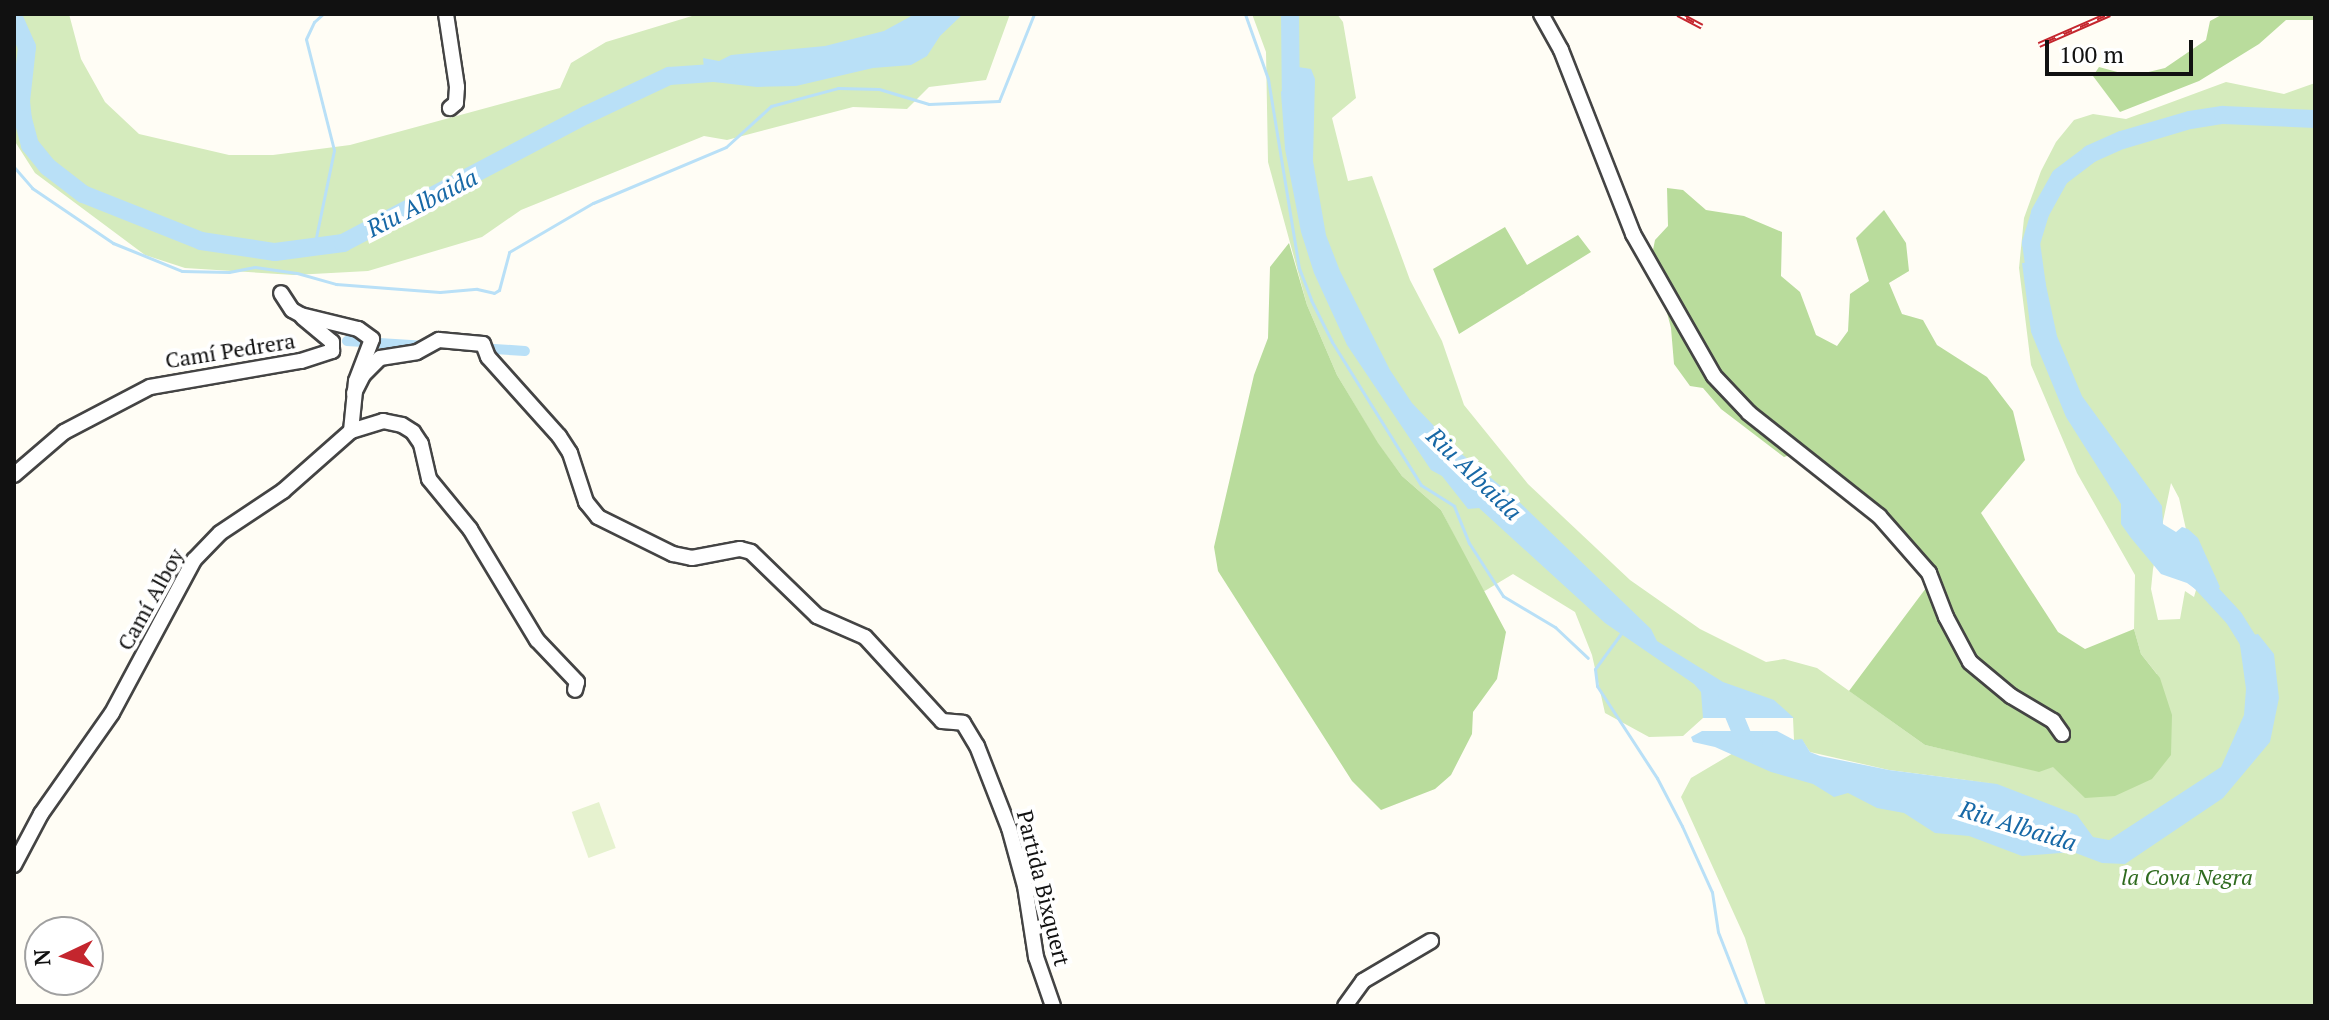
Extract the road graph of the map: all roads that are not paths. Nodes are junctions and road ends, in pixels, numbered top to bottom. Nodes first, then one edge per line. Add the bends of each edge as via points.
1 (446, 14) edge
2 (1541, 14) edge
3 (450, 108) dead end
4 (281, 293) dead end
5 (301, 315) junction
6 (354, 393) junction
7 (351, 431) junction
8 (14, 475) edge
9 (575, 690) dead end
10 (2062, 734) dead end
11 (14, 865) edge
12 (1431, 941) dead end
13 (1053, 1006) edge
14 (1345, 1006) edge

1 - 3 street via 457,87 456,103
2 - 10 street via 1561,50 1633,234 1714,376 1749,413 1879,516 1929,573 1970,662 2053,721
4 - 5 street
5 - 6 street via 358,329 372,339
5 - 8 street, Camí Pedrera via 332,342 332,351 150,387 64,432
6 - 7 street
6 - 13 street, Partida Bixquert via 380,358 417,352 439,340 483,344 488,357 559,436 586,502 598,517 673,554 692,558 740,549 751,552 817,616 865,637 942,721 963,723 977,746 1009,828 1036,957
7 - 9 street via 383,421 413,432 429,479 470,529 537,640 577,682
7 - 11 street, Camí Alboy via 283,491 220,533 194,560 112,713 41,814
12 - 14 street via 1363,981

